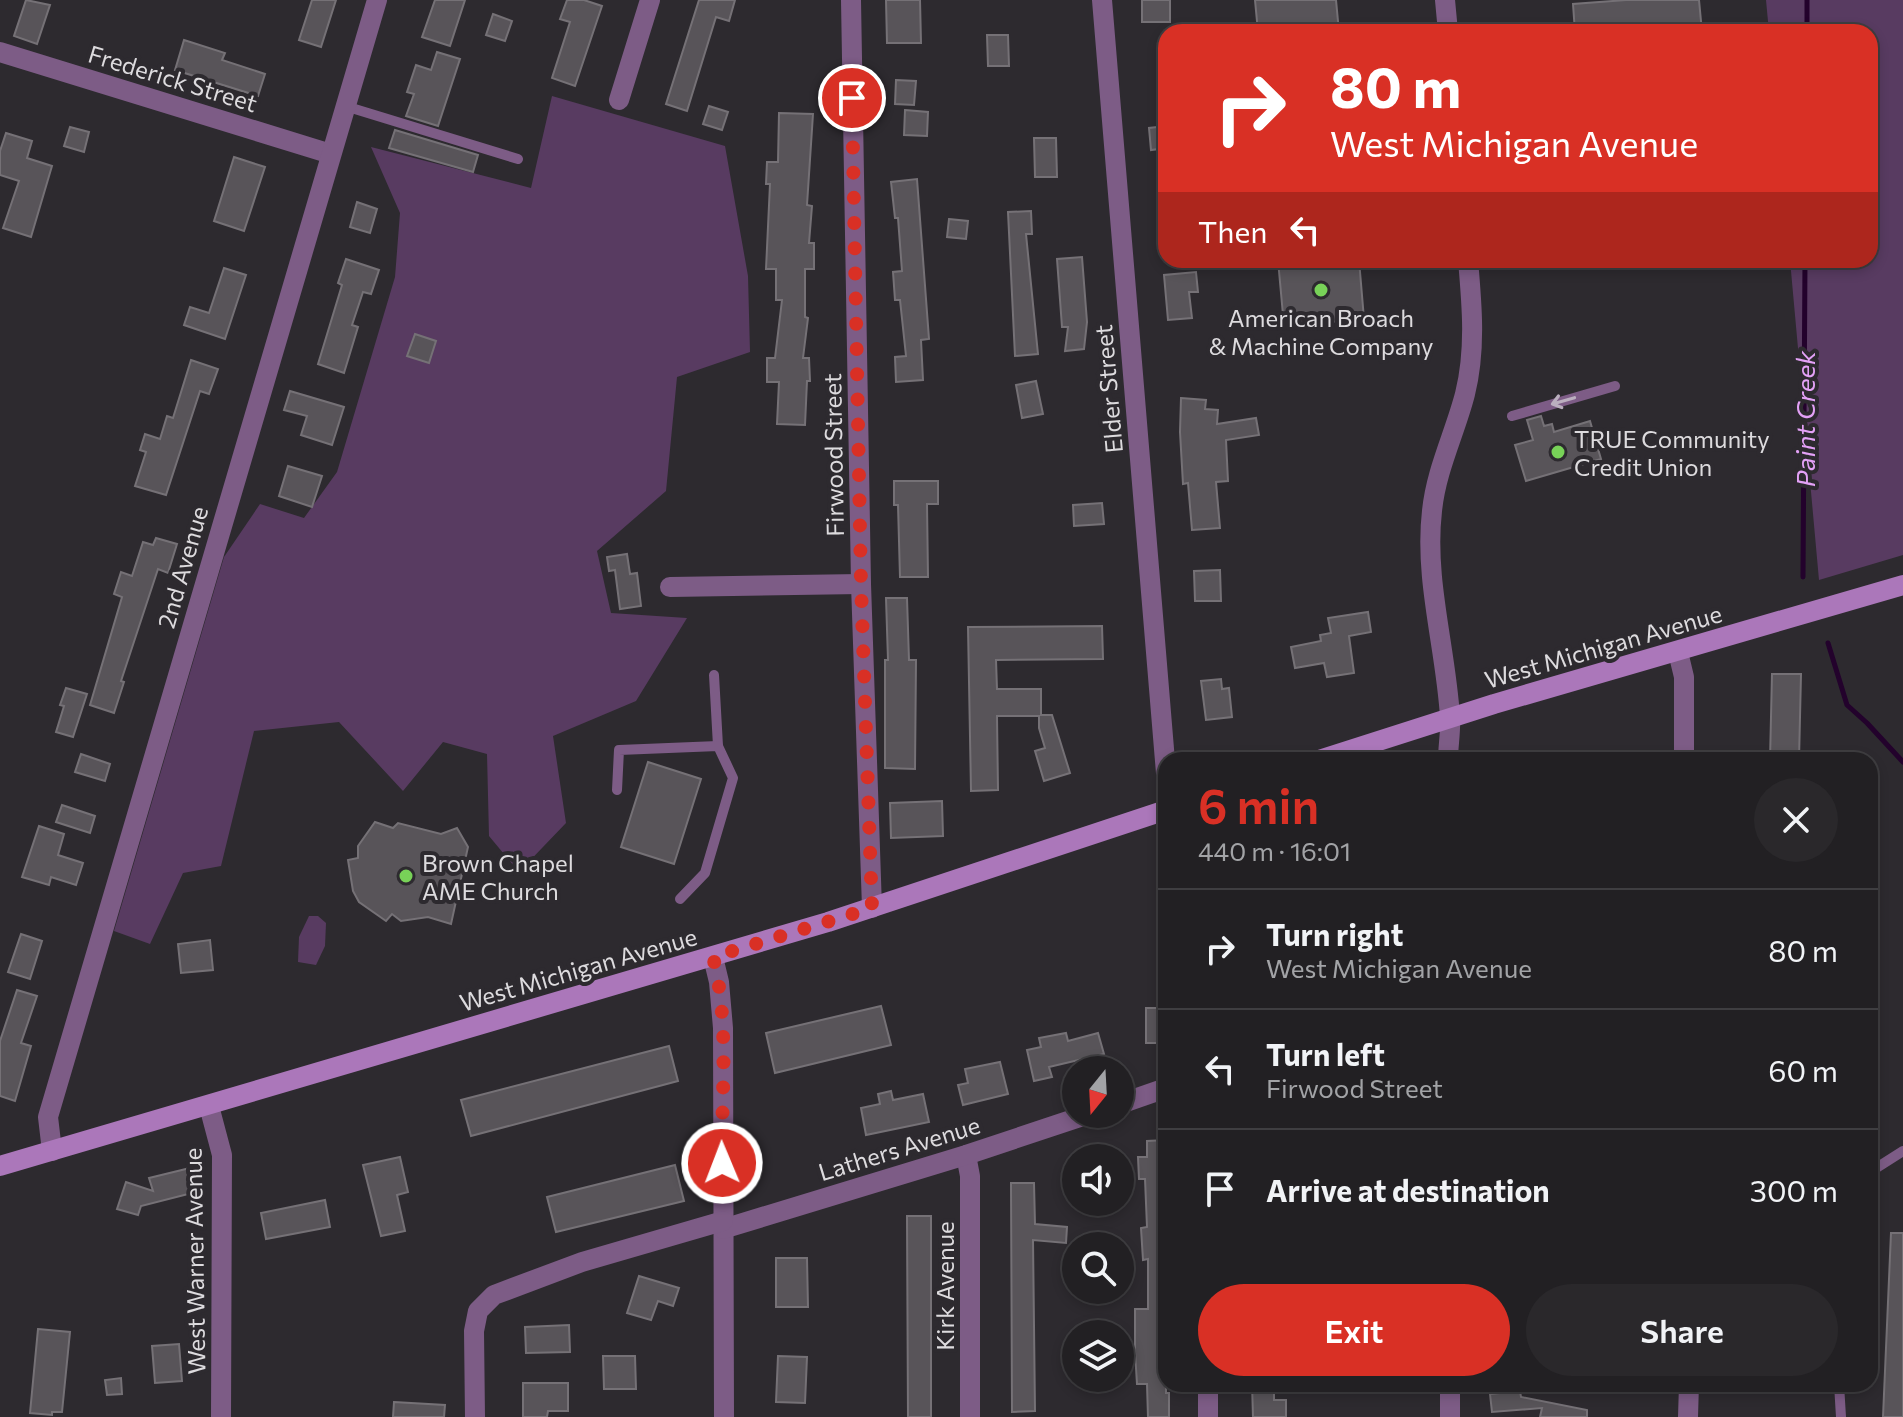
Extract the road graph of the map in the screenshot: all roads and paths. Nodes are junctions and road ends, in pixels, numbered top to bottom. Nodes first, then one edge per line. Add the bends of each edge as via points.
1 (377, 0) edge
2 (650, 0) edge
3 (851, 0) edge
4 (1102, 0) edge
5 (1445, 0) edge
6 (1447, 24) edge
7 (0, 52) edge
8 (619, 100) dead end
9 (345, 106) junction
10 (331, 154) junction
11 (518, 159) dead end
12 (1469, 268) edge
13 (1615, 386) dead end
14 (1512, 416) dead end
15 (861, 584) junction
16 (1903, 585) edge
17 (670, 587) dead end
18 (1678, 652) junction
19 (714, 675) dead end
20 (1450, 719) junction
21 (718, 746) junction
22 (1164, 752) edge
23 (1345, 752) edge
24 (1448, 752) edge
25 (1684, 752) edge
26 (617, 790) dead end
27 (1158, 813) edge
28 (680, 899) dead end
29 (872, 908) junction
30 (713, 957) junction
31 (1158, 1091) edge
32 (1134, 1099) edge
33 (209, 1106) junction
34 (1062, 1123) edge
35 (52, 1151) junction
36 (1903, 1151) edge
37 (966, 1155) junction
38 (0, 1166) edge
39 (1878, 1167) edge
40 (723, 1225) junction
41 (1208, 1392) edge
42 (1450, 1392) edge
43 (1689, 1392) edge
44 (1839, 1392) edge
45 (221, 1417) edge
46 (475, 1417) edge
47 (724, 1417) edge
48 (970, 1417) edge
49 (1208, 1417) edge
50 (1450, 1417) edge
51 (1688, 1417) edge
52 (1841, 1417) edge

1 - 9 street, 2nd Avenue
2 - 8 street
3 - 15 street, Firwood Street
4 - 22 street, Elder Street
5 - 6 street
7 - 10 street, Frederick Street
9 - 10 street, 2nd Avenue
9 - 11 lane
10 - 35 street, 2nd Avenue via 48,1117
12 - 20 street via 1470,366 1431,512
13 -> 14 lane
15 - 17 street
15 - 29 street, Firwood Street
16 - 18 main road, West Michigan Avenue
18 - 20 main road, West Michigan Avenue
18 - 25 street via 1684,677
19 - 21 lane
20 - 23 main road, West Michigan Avenue
20 - 24 street
21 - 26 lane via 619,750
21 - 28 lane via 733,778 705,873
27 - 29 main road, West Michigan Avenue
29 - 30 main road, West Michigan Avenue
30 - 33 main road, West Michigan Avenue
30 - 40 street via 723,1028
31 - 32 street
33 - 35 main road, West Michigan Avenue
33 - 45 street, West Warner Avenue via 222,1155
34 - 37 street, Lathers Avenue
35 - 38 main road, West Michigan Avenue
36 - 39 lane
37 - 40 street, Lathers Avenue
37 - 48 street, Kirk Avenue
40 - 46 street, Lathers Avenue via 582,1262 494,1295 478,1311 474,1331
40 - 47 street
41 - 49 street
42 - 50 street
43 - 51 street
44 - 52 lane

